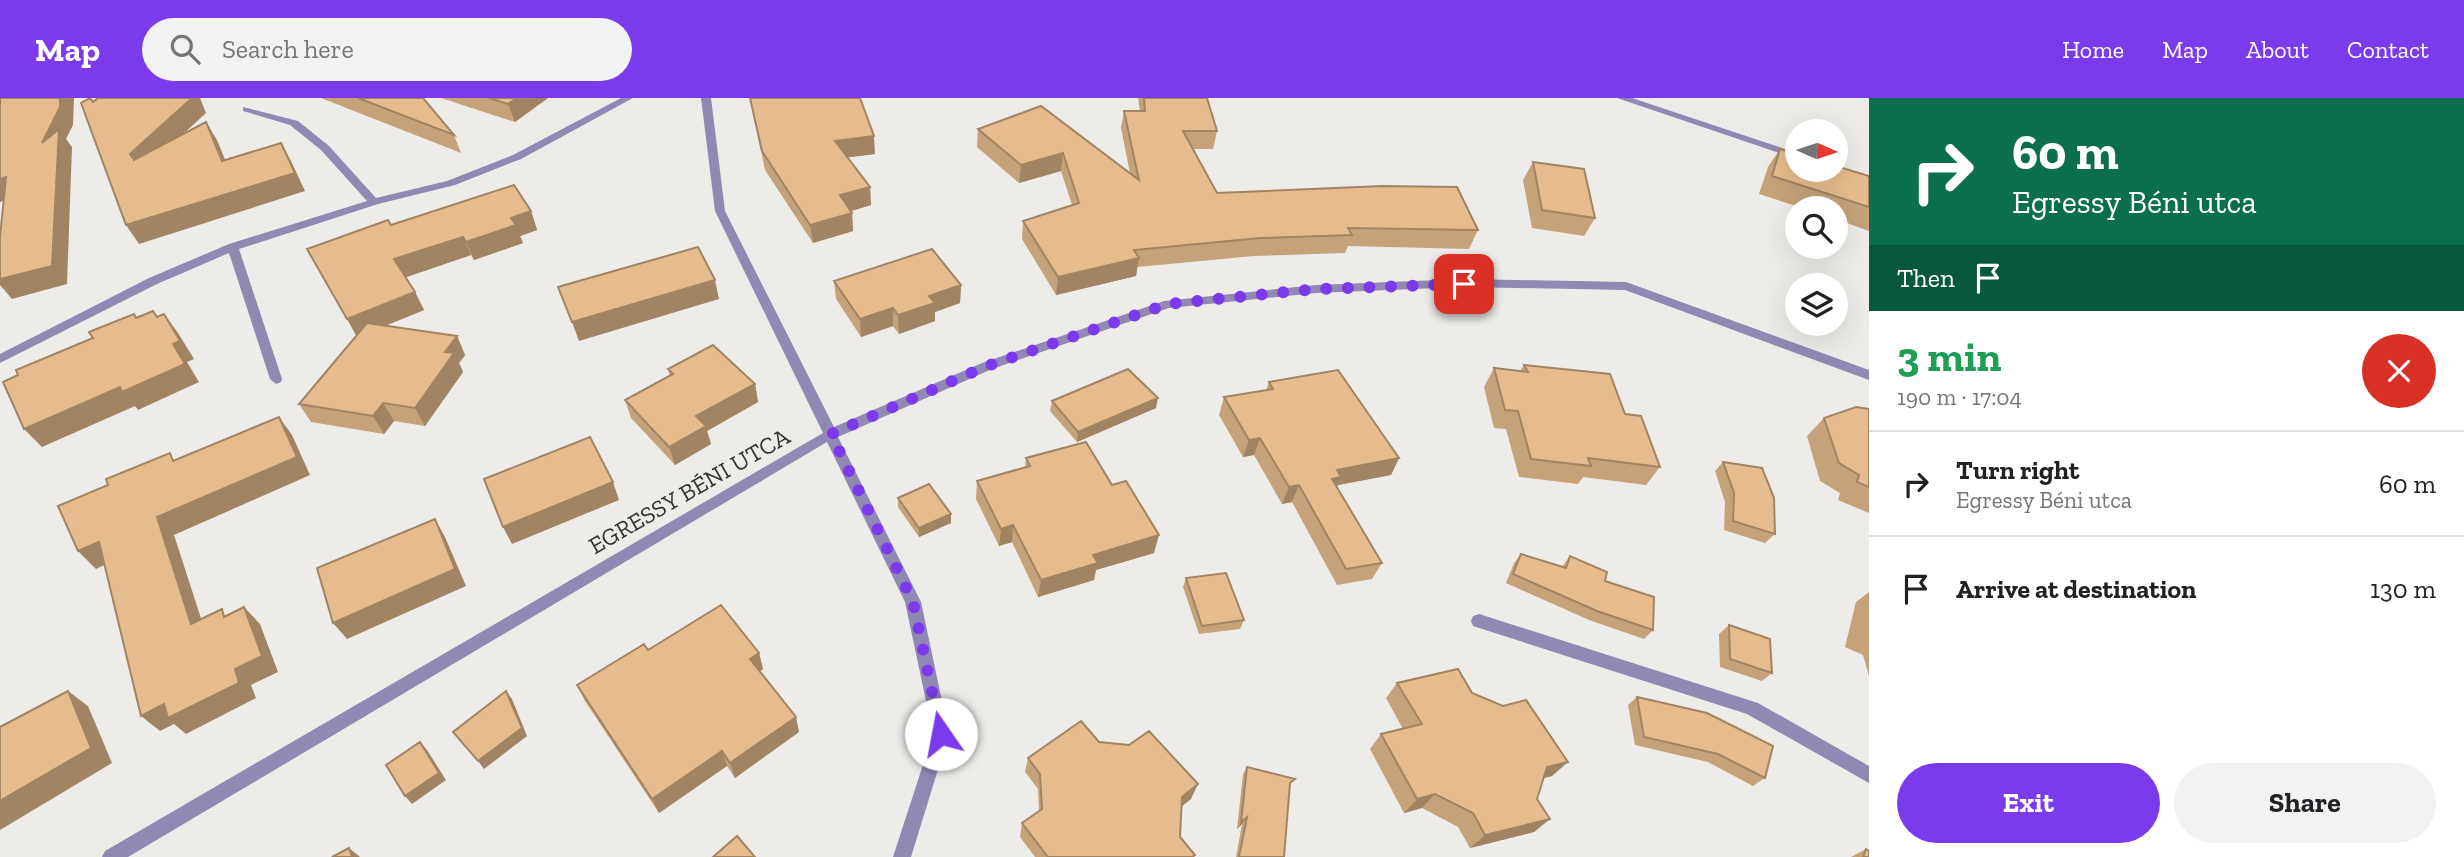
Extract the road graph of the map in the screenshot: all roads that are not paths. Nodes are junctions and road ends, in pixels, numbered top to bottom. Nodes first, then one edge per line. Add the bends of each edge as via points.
1 (628, 98) edge
2 (706, 98) edge
3 (1622, 98) edge
4 (246, 109) dead end
5 (1785, 152) edge
6 (374, 202) junction
7 (233, 247) junction
8 (0, 359) edge
9 (1869, 375) edge
10 (276, 379) dead end
11 (831, 434) junction
12 (1479, 621) dead end
13 (1869, 775) edge
14 (111, 857) edge
15 (902, 857) edge

1 - 6 street via 517,157 451,183
2 - 11 street via 720,211
3 - 5 street
4 - 6 street via 294,123 325,148
6 - 7 street
7 - 8 street via 153,281
7 - 10 street
9 - 11 street, EGRESSY BÉNI UTCA via 1626,286 1464,284 1316,289 1168,304 987,366
11 - 14 street, EGRESSY BÉNI UTCA
11 - 15 street via 913,602 941,734
12 - 13 street via 1752,708

